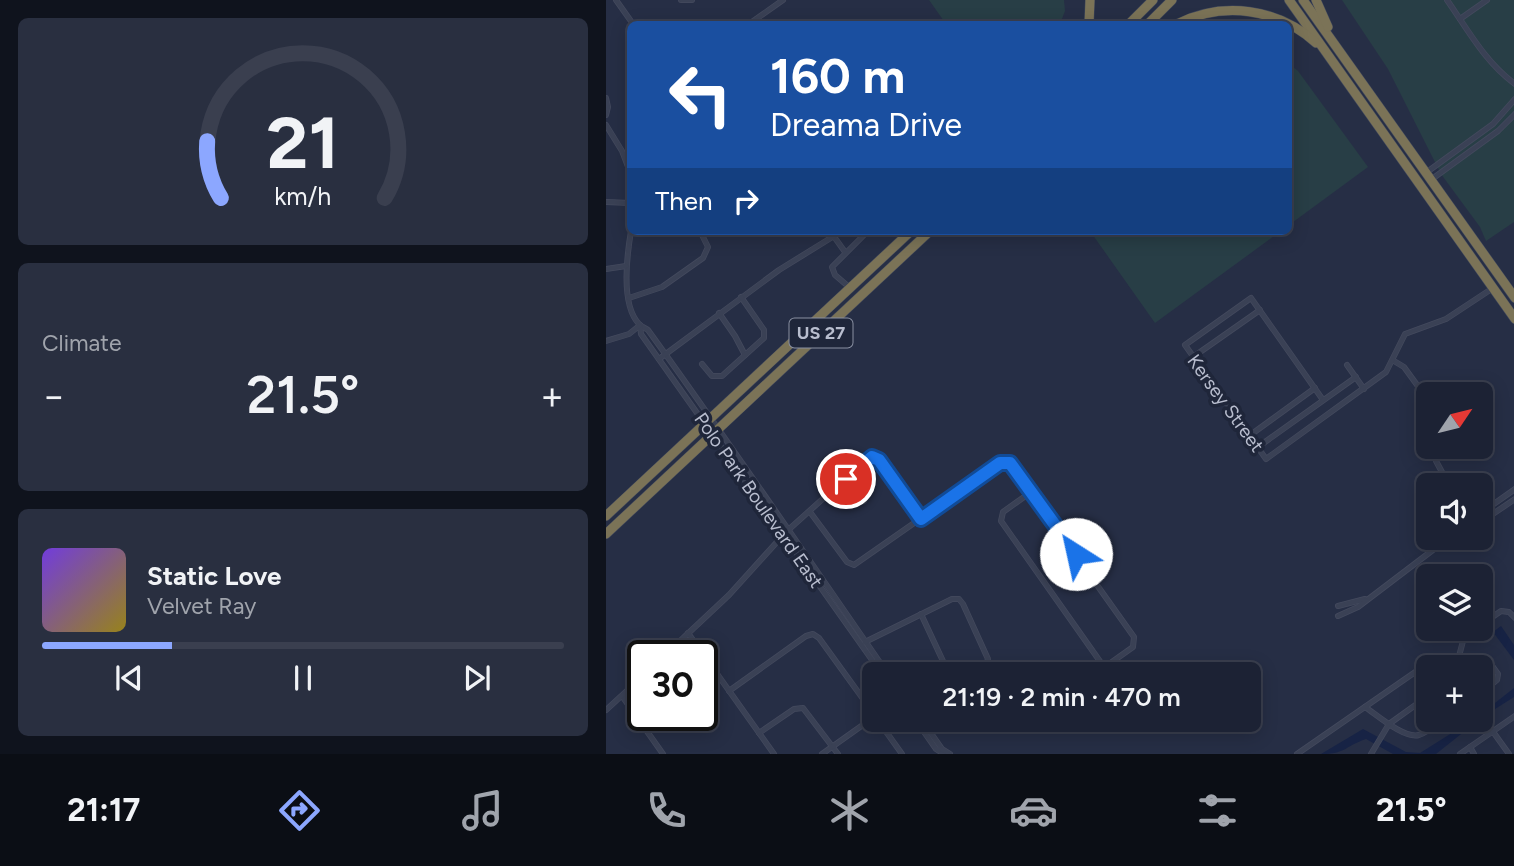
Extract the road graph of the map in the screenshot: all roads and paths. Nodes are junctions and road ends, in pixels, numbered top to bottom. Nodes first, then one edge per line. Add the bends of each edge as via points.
1 (616, 0) edge
2 (681, 0) edge
3 (692, 0) edge
4 (783, 0) edge
5 (1090, 0) edge
6 (1153, 0) edge
7 (1172, 0) edge
8 (1289, 0) edge
9 (1303, 0) edge
10 (1316, 0) edge
11 (1447, 0) edge
12 (1487, 0) edge
13 (1460, 19) junction
14 (631, 21) edge
15 (753, 21) edge
16 (1089, 21) edge
17 (1132, 21) edge
18 (1151, 21) edge
19 (1184, 21) edge
20 (1283, 21) edge
21 (1292, 27) edge
22 (1340, 51) junction
23 (1342, 74) junction
24 (1514, 84) edge
25 (1514, 99) edge
26 (607, 100) edge
27 (1514, 114) edge
28 (606, 115) edge
29 (606, 125) edge
30 (1487, 129) junction
31 (1491, 136) junction
32 (1401, 157) junction
33 (627, 164) edge
34 (1428, 176) junction
35 (1417, 181) junction
36 (1447, 201) junction
37 (606, 202) edge
38 (627, 203) edge
39 (630, 235) edge
40 (702, 235) edge
41 (829, 235) edge
42 (833, 235) edge
43 (864, 235) edge
44 (907, 235) edge
45 (926, 235) edge
46 (845, 252) junction
47 (626, 266) junction
48 (606, 269) edge
49 (850, 288) junction
50 (1493, 288) junction
51 (629, 298) junction
52 (741, 298) junction
53 (1514, 298) edge
54 (1260, 310) junction
55 (719, 313) junction
56 (1514, 319) edge
57 (640, 325) junction
58 (632, 333) junction
59 (641, 334) junction
60 (606, 341) edge
61 (665, 354) junction
62 (745, 355) junction
63 (1193, 357) junction
64 (658, 359) junction
65 (1394, 361) junction
66 (702, 364) dead end
67 (1347, 365) dead end
68 (1356, 377) junction
69 (687, 384) junction
70 (1416, 384) edge
71 (1315, 388) junction
72 (680, 389) junction
73 (1364, 389) junction
74 (1323, 400) junction
75 (708, 420) junction
76 (716, 432) junction
77 (1249, 436) junction
78 (1258, 447) junction
79 (846, 479) junction
80 (1514, 489) edge
81 (1031, 492) junction
82 (1514, 499) edge
83 (864, 501) dead end
84 (1493, 504) edge
85 (810, 512) junction
86 (1493, 514) edge
87 (606, 516) edge
88 (921, 519) junction
89 (786, 533) junction
90 (606, 534) edge
91 (1434, 550) edge
92 (1366, 599) junction
93 (1338, 606) dead end
94 (921, 614) junction
95 (1338, 615) dead end
96 (1493, 617) edge
97 (1514, 618) edge
98 (688, 633) junction
99 (681, 640) edge
100 (864, 643) junction
101 (875, 662) edge
102 (879, 662) edge
103 (943, 662) edge
104 (987, 662) edge
105 (1100, 662) edge
106 (1111, 662) edge
107 (1493, 668) edge
108 (1416, 671) edge
109 (1493, 683) edge
110 (627, 691) edge
111 (729, 691) junction
112 (622, 696) junction
113 (862, 698) edge
114 (1416, 704) edge
115 (1365, 707) junction
116 (606, 710) edge
117 (1514, 716) edge
118 (1389, 723) junction
119 (862, 726) edge
120 (1493, 730) edge
121 (886, 732) edge
122 (924, 732) edge
123 (930, 732) edge
124 (1423, 732) edge
125 (1491, 732) edge
126 (1493, 732) edge
127 (759, 733) junction
128 (832, 746) junction
129 (1470, 747) junction
130 (663, 754) edge
131 (774, 754) edge
132 (822, 754) edge
133 (838, 754) edge
134 (902, 754) edge
135 (944, 754) edge
136 (950, 754) edge
137 (1297, 754) edge
138 (1371, 754) edge
139 (1460, 754) edge
140 (1475, 754) edge
141 (1509, 754) edge

1 - 14 street
2 - 3 street
4 - 15 street
5 - 16 highway
6 - 17 highway
7 - 18 highway
8 - 23 highway
9 - 22 highway
10 - 22 highway
11 - 13 street
12 - 13 street
13 - 24 street via 1486,58
19 - 20 highway via 1225,10 1265,14
21 - 23 highway via 1307,36
22 - 34 highway
23 - 32 highway
25 - 30 street
26 - 28 street
27 - 31 street
29 - 33 street
30 - 31 street
30 - 34 street
31 - 34 street
32 - 34 highway via 1424,179
32 - 35 highway
34 - 36 highway
35 - 36 highway via 1438,200
35 - 50 highway
36 - 53 highway
37 - 38 street
39 - 47 street
40 - 51 street via 708,247 703,258 656,290
41 - 52 street
42 - 46 street
43 - 46 street
44 - 49 highway, US 27
45 - 76 highway, US 27
46 - 49 street via 834,262 833,272
47 - 48 street
47 - 51 street
49 - 75 highway, US 27
50 - 53 highway
50 - 56 highway
50 - 65 street, Kersey Street via 1445,319 1405,334
51 - 57 street
52 - 55 street
52 - 62 street via 765,334
54 - 63 street
54 - 63 street, Kersey Street via 1251,298 1185,345
54 - 71 street
55 - 61 street
55 - 62 street
57 - 58 street
57 - 59 street, Polo Park Boulevard East
57 - 61 street
58 - 59 street
58 - 60 street
59 - 64 street, Polo Park Boulevard East
61 - 64 street
61 - 69 street
62 - 66 street via 720,377 712,376
63 - 77 street, Kersey Street
64 - 72 street, Polo Park Boulevard East
65 - 70 street
65 - 73 street, Kersey Street
67 - 68 street
68 - 73 street
68 - 74 street
69 - 72 street
69 - 75 street
71 - 74 street
71 - 77 street
72 - 75 street, Polo Park Boulevard East
73 - 78 street, Kersey Street via 1266,459
74 - 78 street
75 - 76 street
75 - 76 street, Polo Park Boulevard East
75 - 87 highway, US 27
76 - 89 street, Polo Park Boulevard East
76 - 90 highway, US 27
77 - 78 street, Kersey Street
79 - 83 street
79 - 85 street
79 - 88 street via 867,459 879,460
80 - 84 street
81 - 88 street via 1004,461
81 - 105 street via 1003,512 1001,521
81 - 106 street via 1134,637 1133,647
82 - 86 street
85 - 88 street via 854,565
85 - 89 street
89 - 98 street
89 - 100 street, Polo Park Boulevard East
91 - 92 street
92 - 93 street
92 - 95 street
94 - 100 street
94 - 103 street
94 - 104 street via 952,599 961,601
96 - 97 street via 1501,611
98 - 99 street
98 - 111 street
100 - 101 street, Polo Park Boulevard East
100 - 102 street, Polo Park Boulevard East
107 - 109 street via 1497,670
108 - 115 street
110 - 112 street
111 - 113 street via 813,634
111 - 127 street
112 - 116 street
112 - 130 street
114 - 118 street
115 - 118 street
115 - 137 street
117 - 120 street
118 - 124 street via 1407,734
118 - 138 street
119 - 128 street
121 - 134 street
122 - 135 street
123 - 136 street
125 - 129 street
126 - 141 street
127 - 128 street via 801,708
127 - 131 street
128 - 132 street
128 - 133 street
129 - 139 street
129 - 140 street

